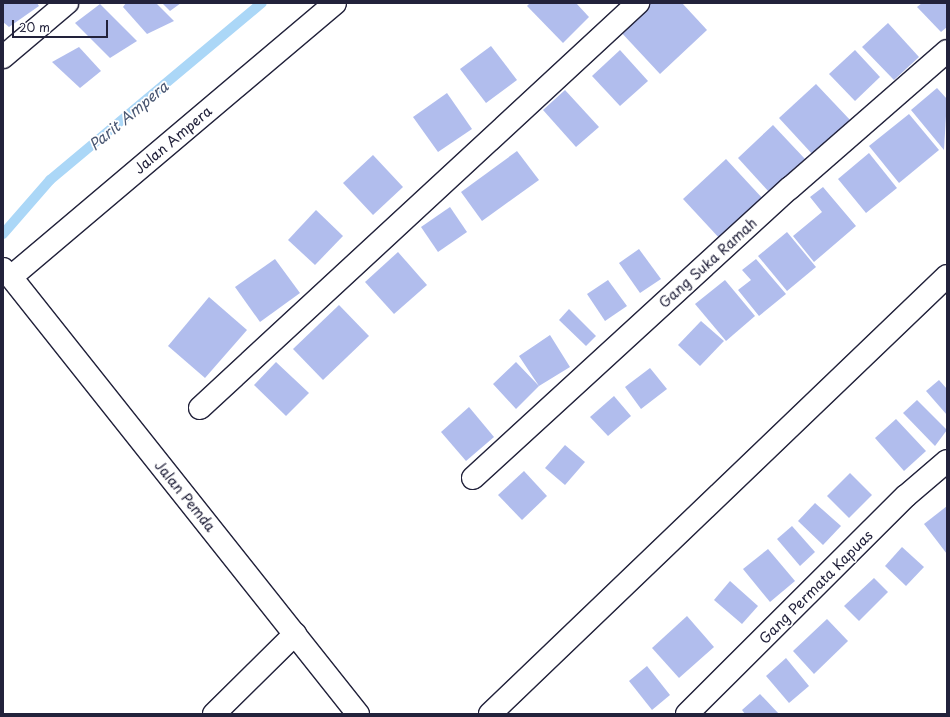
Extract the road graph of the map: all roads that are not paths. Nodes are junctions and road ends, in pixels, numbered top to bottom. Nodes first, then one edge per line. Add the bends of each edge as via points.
1 (67, 3) edge
2 (335, 3) edge
3 (638, 3) edge
4 (947, 51) edge
5 (3, 57) edge
6 (11, 272) edge
7 (947, 276) edge
8 (200, 408) dead end
9 (947, 460) edge
10 (473, 478) dead end
11 (295, 634) junction
12 (214, 714) edge
13 (358, 714) edge
14 (490, 714) edge
15 (687, 714) edge

1 - 5 street
2 - 6 street, Jalan Ampera via 36,257
3 - 8 street
4 - 10 street, Gang Suka Ramah via 790,188
6 - 11 street, Jalan Pemda
7 - 14 street
9 - 15 street, Gang Permata Kapuas via 906,496
11 - 12 street
11 - 13 street, Jalan Pemda

